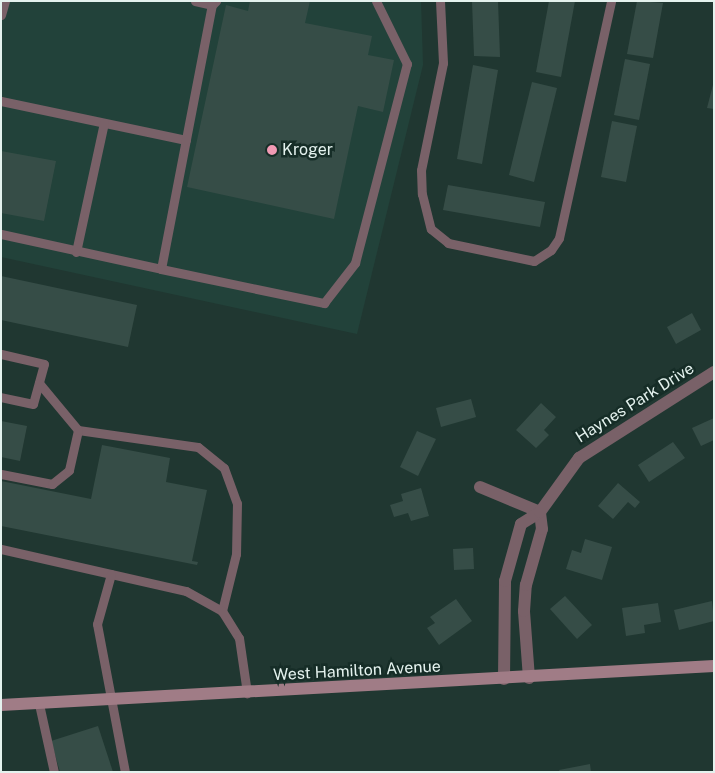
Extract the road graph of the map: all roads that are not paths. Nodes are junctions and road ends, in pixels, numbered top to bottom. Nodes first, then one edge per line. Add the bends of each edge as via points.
1 (5, 1) edge
2 (195, 1) edge
3 (376, 1) edge
4 (440, 1) edge
5 (611, 1) edge
6 (214, 3) edge
7 (1, 15) edge
8 (1, 102) edge
9 (104, 123) junction
10 (186, 140) junction
11 (1, 234) edge
12 (76, 252) junction
13 (161, 269) junction
14 (1, 354) edge
15 (714, 372) edge
16 (40, 383) junction
17 (1, 397) edge
18 (78, 430) junction
19 (1, 474) edge
20 (480, 487) dead end
21 (540, 512) junction
22 (1, 549) edge
23 (111, 574) junction
24 (503, 605) junction
25 (525, 605) junction
26 (222, 611) junction
27 (714, 666) edge
28 (529, 678) junction
29 (504, 679) junction
30 (248, 694) junction
31 (112, 700) junction
32 (39, 704) junction
33 (1, 705) edge
34 (54, 772) edge
35 (125, 772) edge

1 - 7 lane
2 - 6 lane
3 - 13 lane via 406,64 354,263 324,303
4 - 5 lane via 443,64 421,170 422,194 431,230 448,243 534,260 551,250 559,238
6 - 10 lane
8 - 9 lane
9 - 10 lane
9 - 12 lane
10 - 13 lane
11 - 12 lane
12 - 13 lane
14 - 16 lane via 44,364
15 - 21 street, Haynes Park Drive via 579,458
16 - 17 lane via 34,404
16 - 18 lane
18 - 19 lane via 68,470 52,484
18 - 26 lane via 198,448 224,468 237,503 236,554
20 - 21 street
21 - 24 street, Haynes Park Drive via 521,524 505,581
21 - 25 street via 542,529 526,586
22 - 23 lane
23 - 26 lane via 186,591
23 - 31 lane via 97,624
24 - 25 street
24 - 29 street, Haynes Park Drive
25 - 28 street
26 - 30 lane via 239,638
27 - 28 street, West Hamilton Avenue
28 - 29 street, West Hamilton Avenue
29 - 30 street, West Hamilton Avenue
30 - 31 street, West Hamilton Avenue
31 - 32 street, West Hamilton Avenue
31 - 35 lane
32 - 33 street, West Hamilton Avenue
32 - 34 lane

